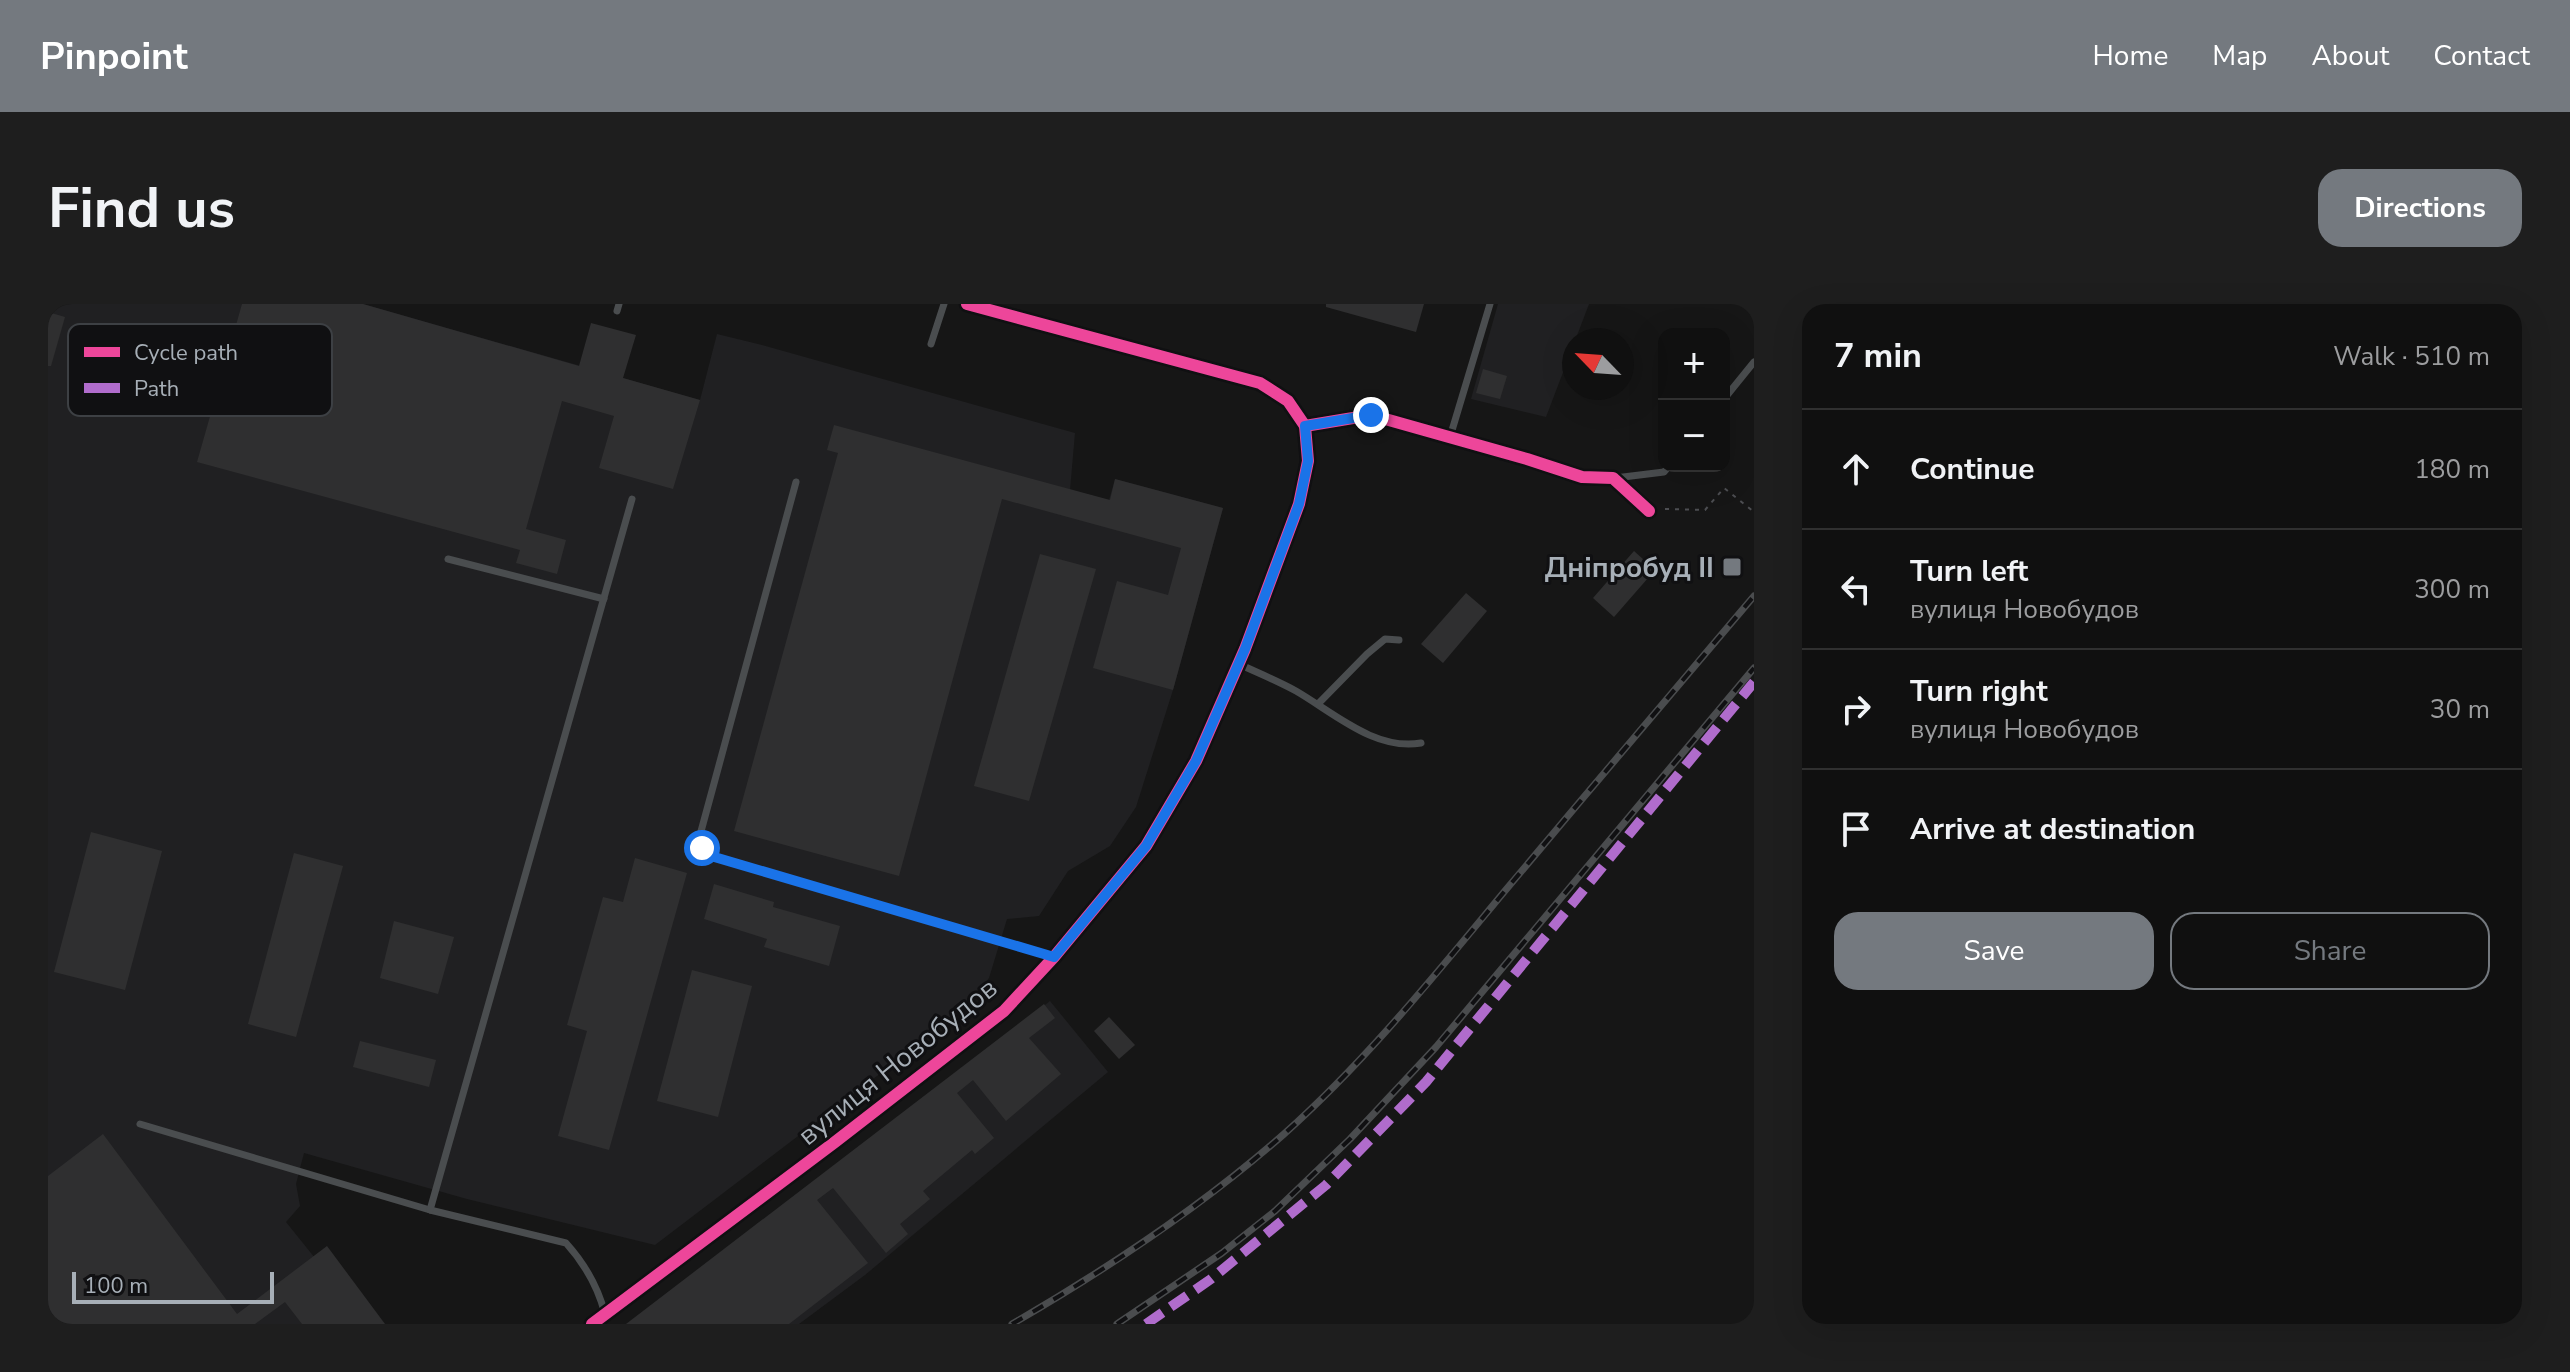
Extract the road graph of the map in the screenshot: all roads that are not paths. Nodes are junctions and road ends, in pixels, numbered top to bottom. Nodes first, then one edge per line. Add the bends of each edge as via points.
1 (944, 304) edge
2 (967, 304) edge
3 (1490, 304) edge
4 (931, 344) dead end
5 (1754, 362) edge
6 (1730, 392) edge
7 (1305, 426) junction
8 (1450, 437) junction
9 (1664, 472) edge
10 (1613, 478) junction
11 (796, 482) dead end
12 (632, 499) dead end
13 (1649, 511) road end
14 (448, 559) dead end
15 (604, 599) junction
16 (1399, 640) dead end
17 (1239, 664) junction
18 (1318, 704) junction
19 (1421, 743) dead end
20 (1054, 957) junction
21 (140, 1124) dead end
22 (430, 1210) junction
23 (605, 1314) junction
24 (592, 1324) edge

1 - 4 lane
2 - 7 street via 1260,383 1288,401
3 - 8 lane
5 - 6 lane
7 - 8 street via 1371,415
7 - 17 street, вулиця Новобудов via 1308,461 1299,504
8 - 10 street via 1582,477
9 - 10 lane
10 - 13 street
11 - 20 lane via 700,835 702,848 711,856
12 - 15 lane
14 - 15 lane
15 - 22 lane
16 - 18 lane via 1385,639
17 - 18 lane
17 - 20 street, вулиця Новобудов via 1196,761 1146,846
18 - 19 lane via 1374,737 1405,746
20 - 23 street, вулиця Новобудов via 1004,1011
21 - 22 lane
22 - 23 lane via 566,1243 601,1295
23 - 24 street, вулиця Новобудов

